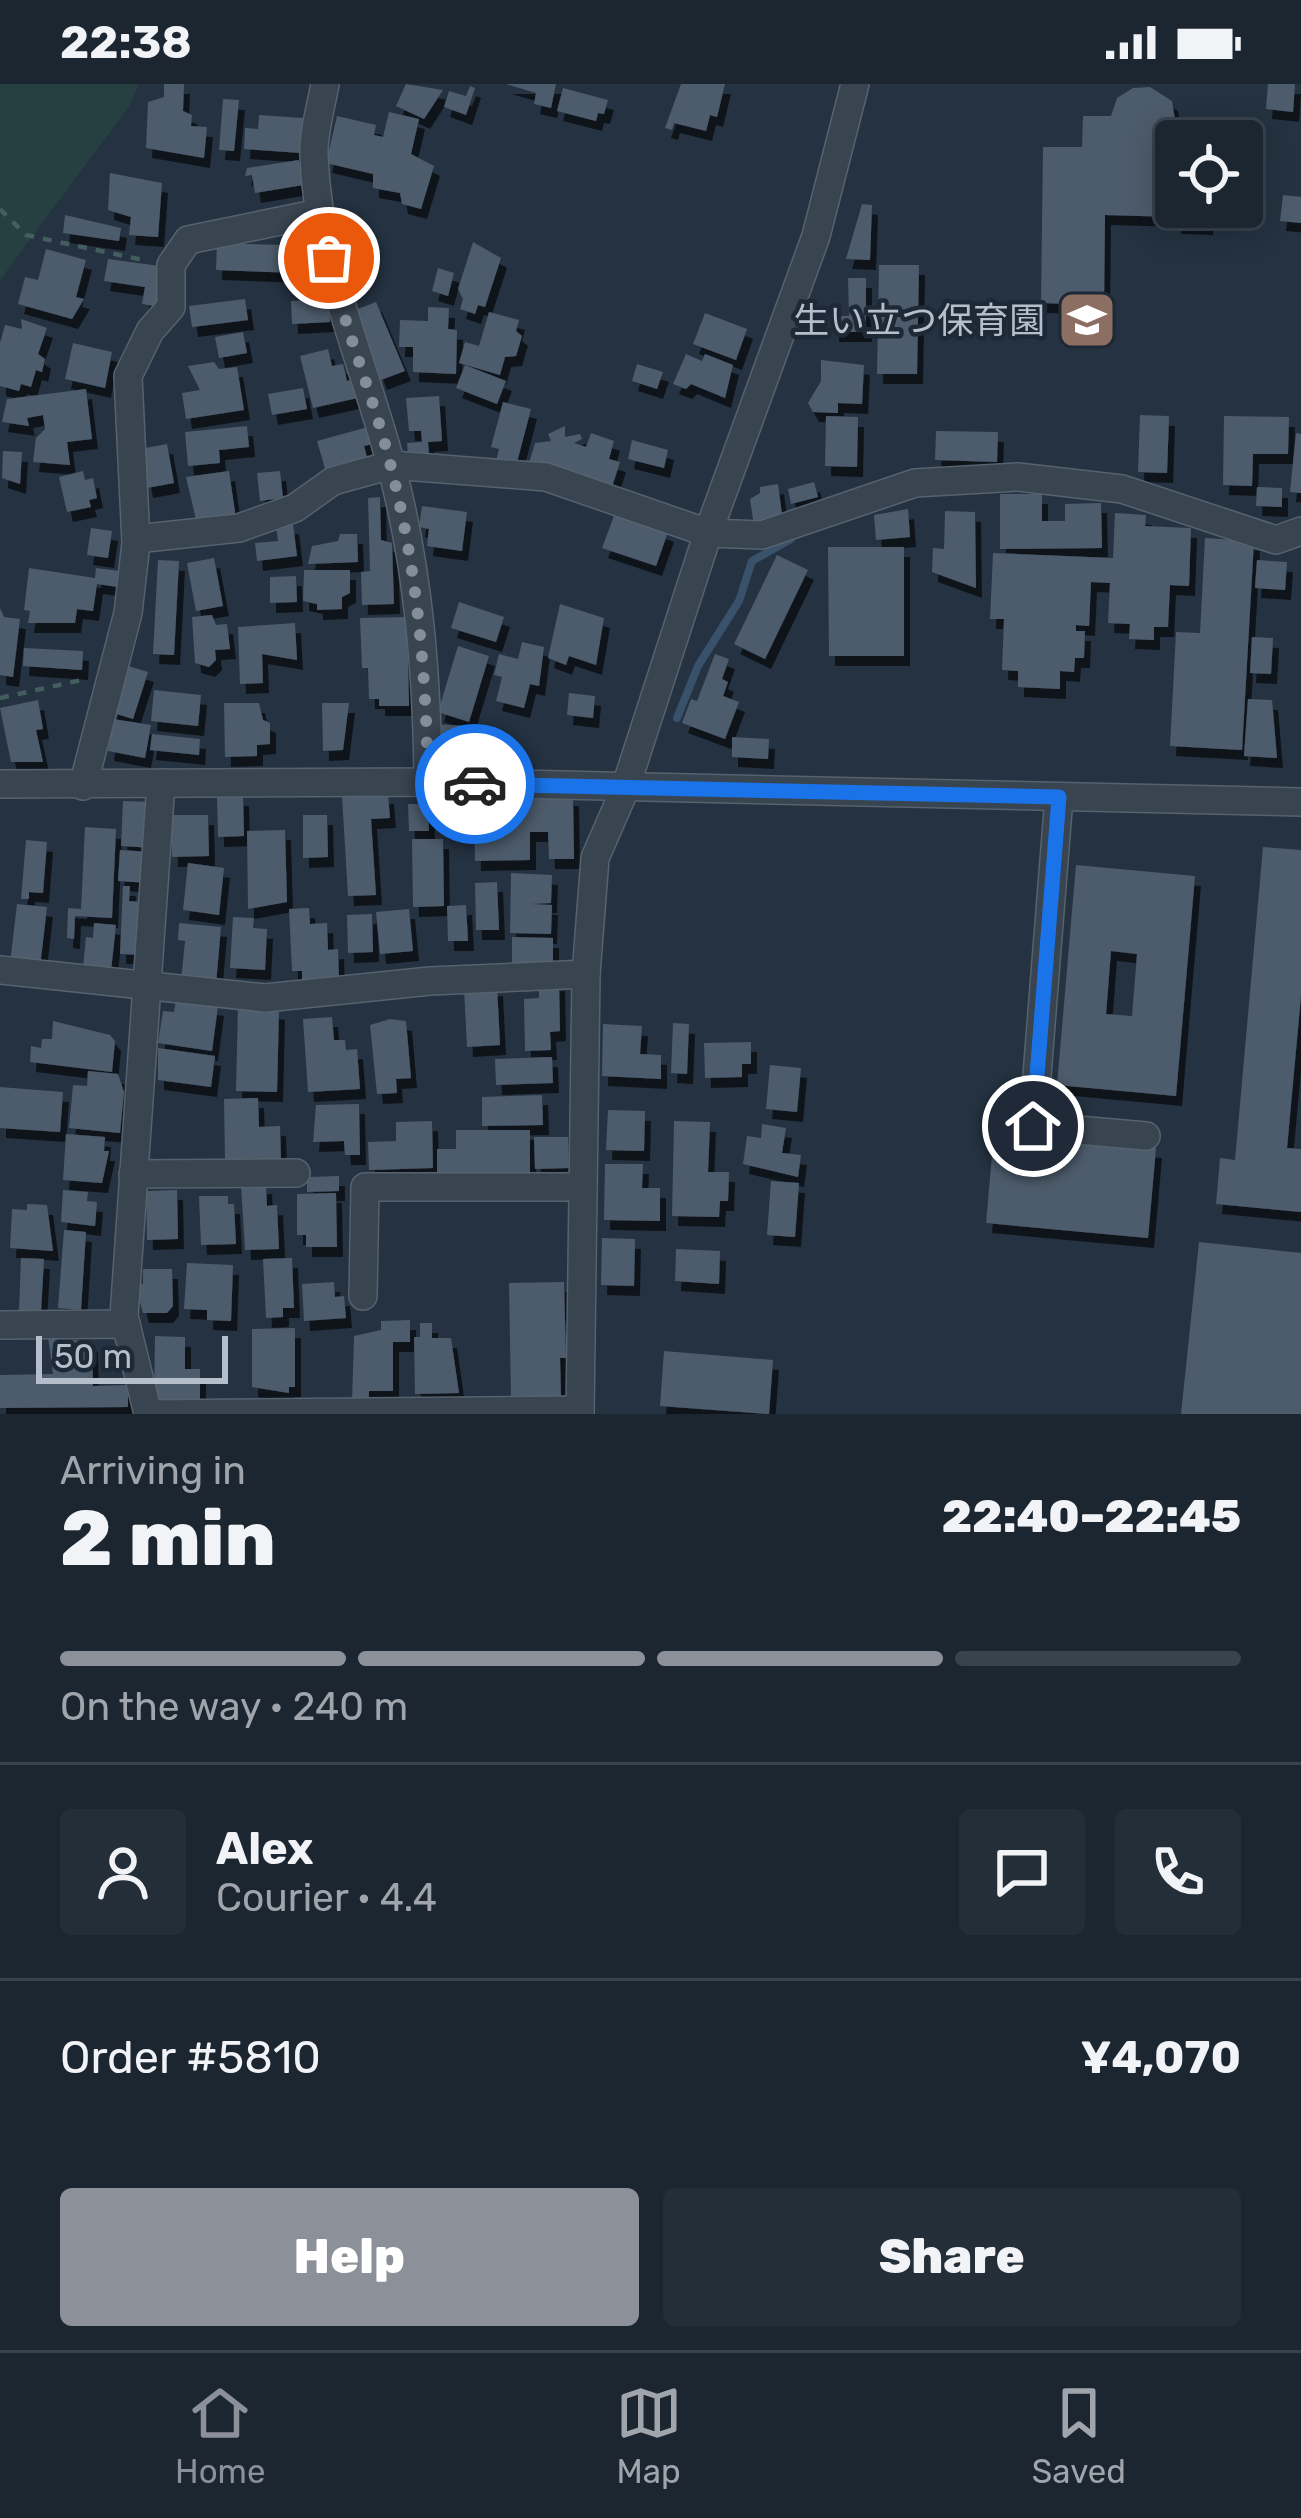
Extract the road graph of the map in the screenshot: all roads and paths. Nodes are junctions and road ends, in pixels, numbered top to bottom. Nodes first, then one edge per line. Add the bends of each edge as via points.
1 (325, 84) edge
2 (855, 84) edge
3 (0, 209) edge
4 (320, 213) junction
5 (172, 263) junction
6 (391, 465) junction
7 (1301, 530) edge
8 (707, 532) junction
9 (136, 539) junction
10 (111, 680) junction
11 (0, 698) edge
12 (428, 782) junction
13 (161, 783) junction
14 (0, 784) edge
15 (83, 786) junction
16 (625, 789) junction
17 (1059, 797) junction
18 (1301, 802) edge
19 (0, 970) edge
20 (586, 974) junction
21 (151, 987) junction
22 (1146, 1136) dead end
23 (296, 1173) dead end
24 (134, 1174) junction
25 (583, 1187) junction
26 (363, 1296) dead end
27 (127, 1324) junction
28 (0, 1325) edge
29 (580, 1412) edge
30 (343, 1413) edge
31 (413, 1413) edge

1 - 4 street via 314,151
2 - 8 street via 816,236
3 - 5 path via 26,236
4 - 5 street via 188,240
4 - 6 street via 339,303
5 - 9 street via 171,307 128,376
6 - 8 street via 546,477
6 - 9 street via 333,482 296,508 239,528
6 - 12 street via 426,656
7 - 8 street via 1276,540 1122,488 1018,477 915,483 762,535
8 - 16 street
9 - 10 street
10 - 11 path
10 - 15 street
12 - 13 street
12 - 16 street
13 - 15 street
13 - 21 street
14 - 15 street
16 - 17 street
16 - 20 street via 595,858
17 - 18 street
17 - 22 street via 1033,1126
19 - 21 street
20 - 21 street via 265,998
20 - 25 street
21 - 24 street
23 - 24 street
24 - 27 street
25 - 26 street via 365,1187
25 - 29 street
27 - 28 street
27 - 30 street via 148,1414
29 - 31 street
30 - 31 street

